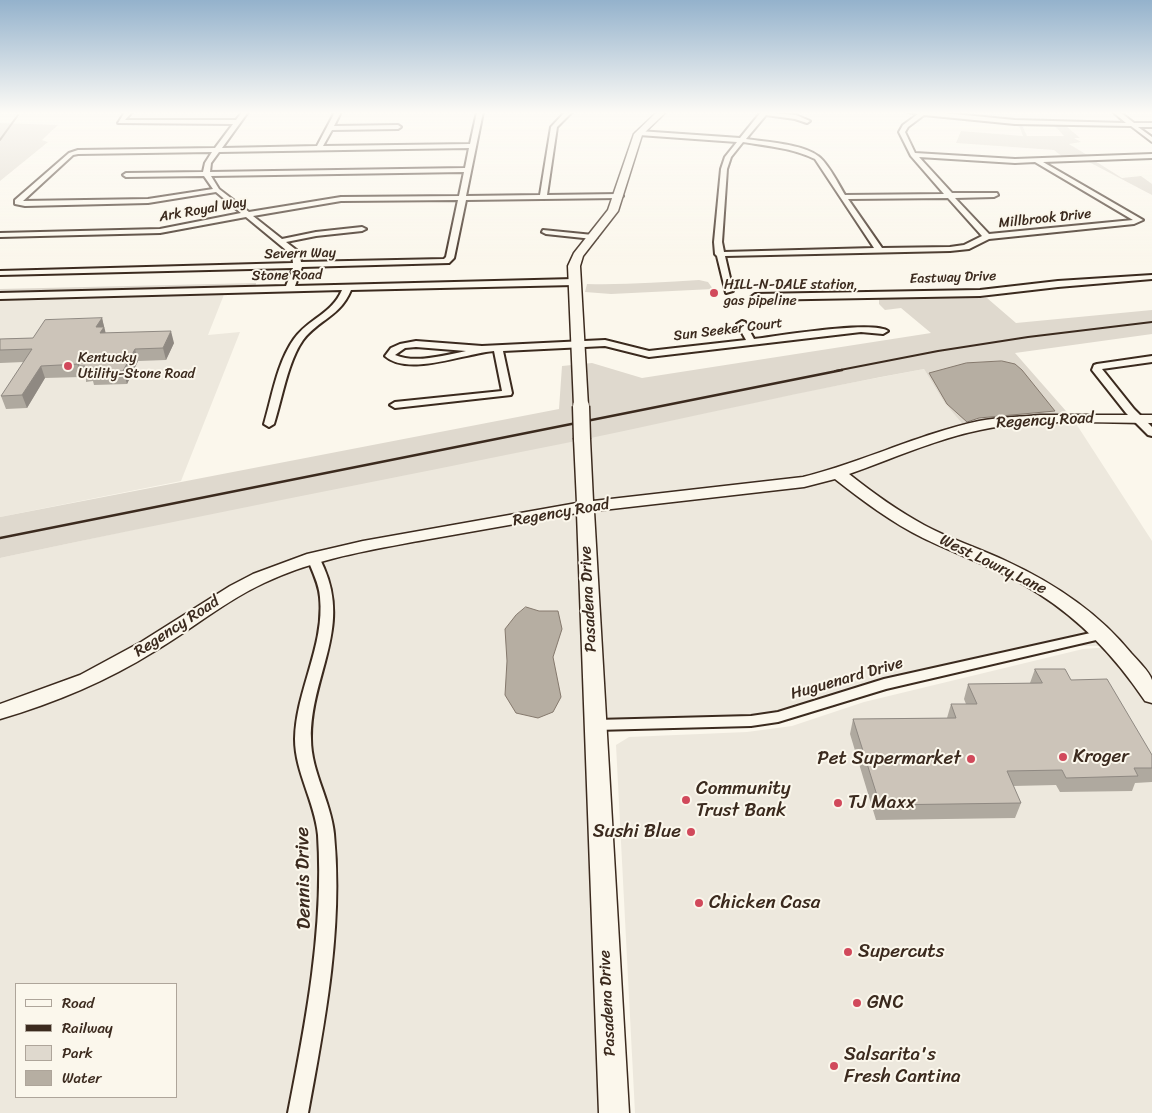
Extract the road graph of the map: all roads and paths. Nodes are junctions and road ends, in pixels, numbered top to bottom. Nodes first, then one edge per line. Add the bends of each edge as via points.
1 (60, 164) edge
2 (208, 164) edge
3 (469, 164) edge
4 (548, 164) edge
5 (629, 164) edge
6 (726, 164) edge
7 (821, 164) edge
8 (921, 164) edge
9 (1043, 164) edge
10 (467, 170) junction
11 (206, 174) junction
12 (126, 175) dead end
13 (217, 190) junction
14 (994, 195) dead end
15 (543, 196) junction
16 (619, 196) junction
17 (950, 196) junction
18 (462, 197) junction
19 (843, 197) junction
20 (248, 215) junction
21 (362, 229) dead end
22 (546, 232) dead end
23 (0, 235) edge
24 (593, 237) junction
25 (987, 237) junction
26 (282, 241) junction
27 (880, 251) junction
28 (719, 254) junction
29 (298, 266) junction
30 (0, 273) edge
31 (1152, 277) edge
32 (574, 282) junction
33 (346, 289) junction
34 (289, 290) junction
35 (729, 291) dead end
36 (0, 296) edge
37 (755, 297) dead end
38 (742, 324) dead end
39 (883, 331) dead end
40 (751, 341) junction
41 (578, 343) junction
42 (498, 348) junction
43 (482, 349) junction
44 (1152, 359) edge
45 (395, 405) dead end
46 (1144, 419) edge
47 (270, 424) dead end
48 (1152, 433) edge
49 (838, 473) junction
50 (585, 507) junction
51 (314, 558) junction
52 (1104, 634) junction
53 (1152, 696) edge
54 (0, 712) edge
55 (596, 725) junction
56 (298, 1113) edge
57 (614, 1113) edge

1 - 13 street via 18,202 141,202
2 - 11 street
3 - 10 street, Severn Way
4 - 15 street
5 - 16 street, Pasadena Drive
6 - 28 street via 718,233
7 - 19 street
8 - 17 street
9 - 25 street, Millbrook Drive via 1138,220
10 - 11 street
10 - 18 street, Severn Way
11 - 12 street
11 - 13 street
13 - 20 street
14 - 17 street
15 - 16 street, Ark Royal Way
15 - 18 street, Ark Royal Way
16 - 24 street, Pasadena Drive via 611,215
17 - 19 street
17 - 25 street
18 - 20 street, Ark Royal Way via 326,200
18 - 29 street, Severn Way via 450,258 446,262
19 - 27 street
20 - 23 street, Ark Royal Way via 160,231
20 - 26 street
21 - 26 street
22 - 24 street
24 - 32 street, Pasadena Drive via 576,259
25 - 27 street, Millbrook Drive via 960,248
26 - 29 street via 296,254
27 - 28 street, Millbrook Drive
28 - 35 street
29 - 30 street, Severn Way
29 - 34 street
31 - 37 street, Eastway Drive via 980,293
32 - 33 street, Stone Road
32 - 41 street, Pasadena Drive
33 - 34 street, Stone Road
33 - 47 street via 337,309 312,326 295,345
34 - 36 street, Stone Road
38 - 40 street
39 - 40 street, Sun Seeker Court via 862,329
40 - 41 street, Sun Seeker Court via 649,354 605,343
41 - 42 street, Sun Seeker Court
41 - 50 street, Pasadena Drive, bridge
42 - 43 street, Sun Seeker Court
42 - 45 street via 507,393
43 - 43 street via 412,361 395,360 390,356 394,350 416,344
44 - 46 street via 1097,367 1098,372
46 - 48 street
46 - 49 street, Regency Road via 1040,419 981,425
49 - 50 street, Regency Road via 804,482
49 - 52 street, West Lowry Lane via 889,512 920,530 998,564 1051,592
50 - 51 street, Regency Road via 363,546
50 - 55 street, Pasadena Drive
51 - 54 street, Regency Road via 268,574 236,590 108,670 55,694
51 - 56 street, Dennis Drive via 325,589 327,620 303,738 304,754 324,814 329,876 323,972
52 - 53 street, West Lowry Lane via 1132,666
52 - 55 street, Huguenard Drive via 884,684 778,717 751,721
55 - 57 street, Pasadena Drive

